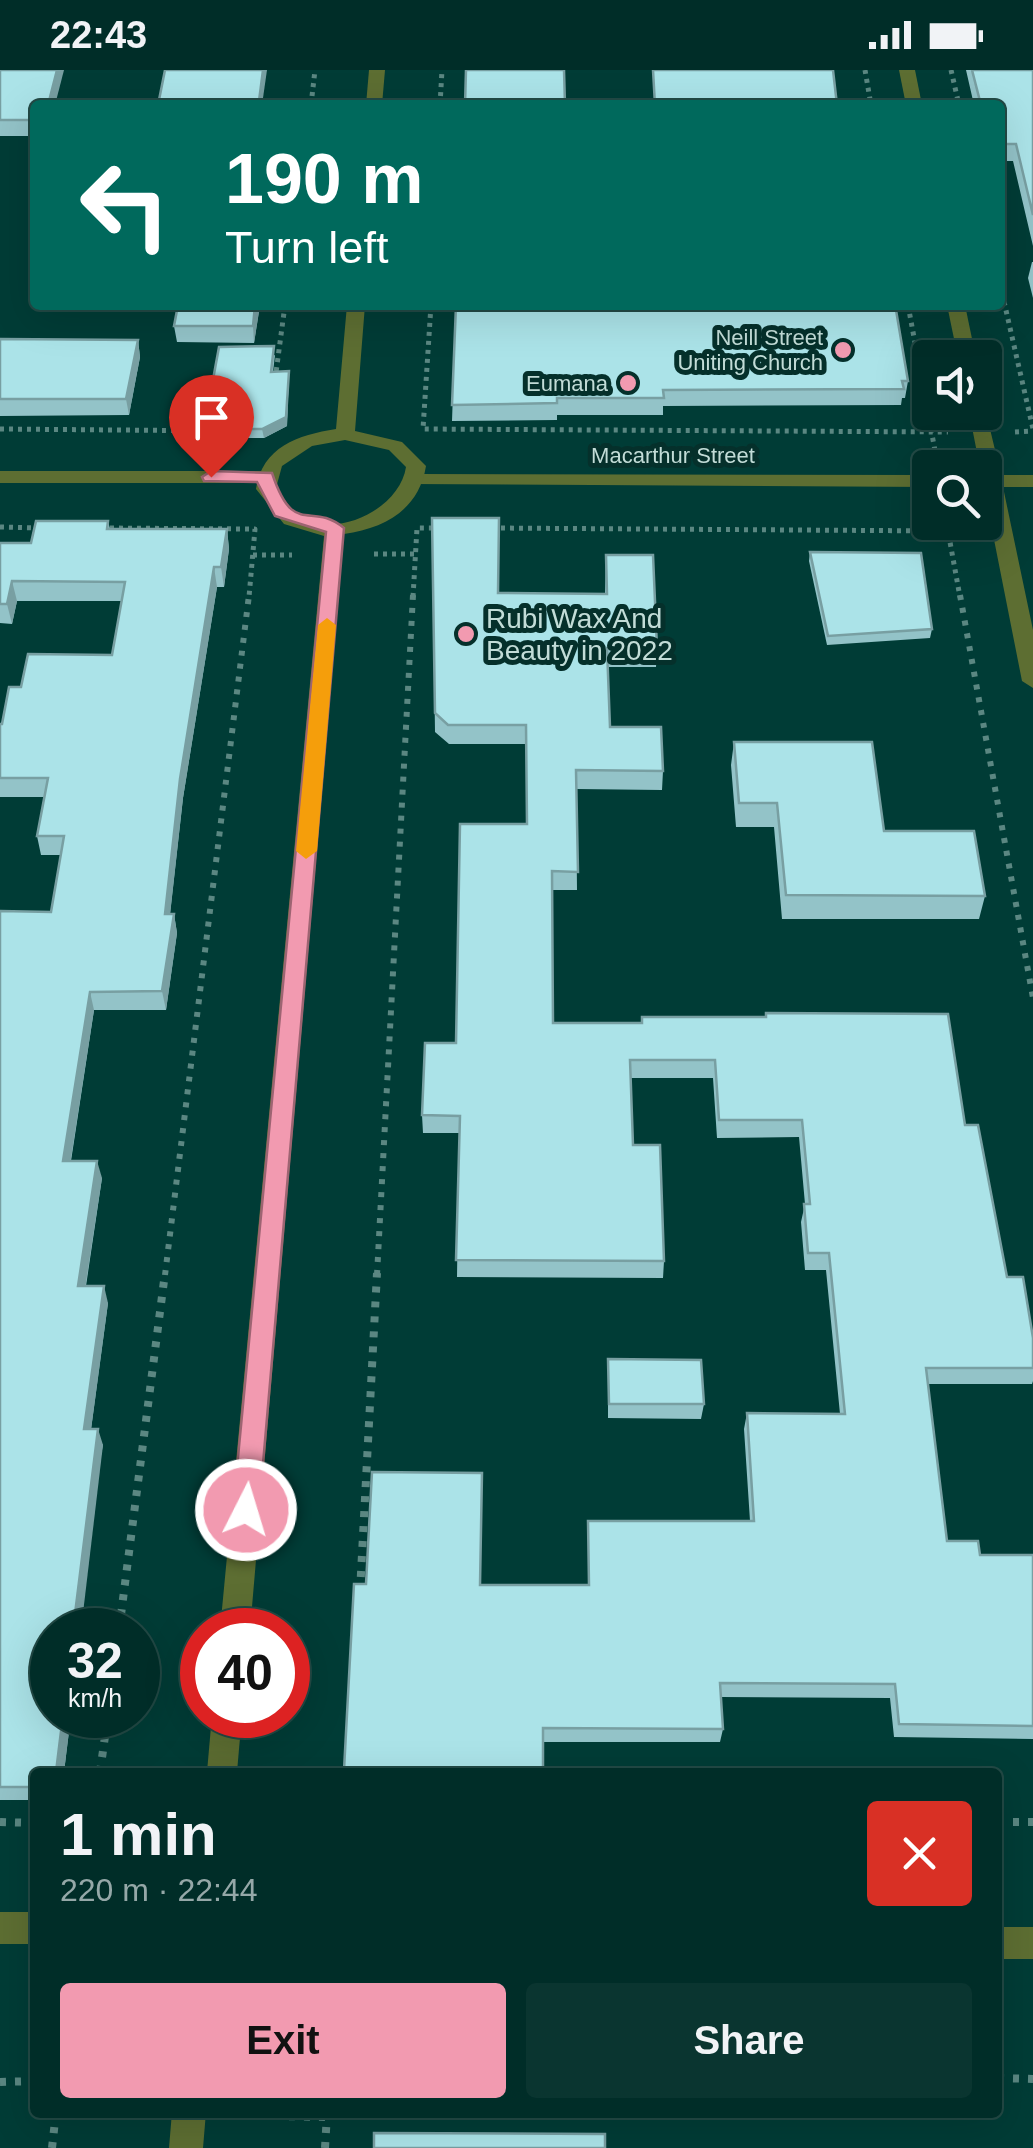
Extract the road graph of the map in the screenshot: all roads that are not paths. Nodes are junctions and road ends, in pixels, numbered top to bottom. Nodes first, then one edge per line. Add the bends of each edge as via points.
1 (377, 70) edge
2 (907, 70) edge
3 (374, 100) edge
4 (913, 100) edge
5 (356, 310) edge
6 (957, 310) edge
7 (963, 340) edge
8 (345, 434) junction
9 (0, 477) edge
10 (266, 477) junction
11 (416, 480) junction
12 (912, 481) edge
13 (1002, 481) edge
14 (1033, 481) edge
15 (335, 528) junction
16 (1001, 540) edge
17 (1033, 681) edge
18 (237, 1608) edge
19 (225, 1738) edge
20 (222, 1768) edge
21 (0, 1928) edge
22 (30, 1928) edge
23 (1002, 1943) edge
24 (1033, 1944) edge
25 (188, 2118) edge
26 (186, 2148) edge

1 - 3 street
2 - 4 street
5 - 8 street
6 - 7 street
8 - 10 street via 302,442 273,463
8 - 11 street via 403,452
9 - 10 street
10 - 15 street via 282,512
11 - 12 street, Macarthur Street
11 - 15 street via 412,495 382,519
13 - 14 street
15 - 18 street
16 - 17 street
19 - 20 street
21 - 22 street
23 - 24 street
25 - 26 street

